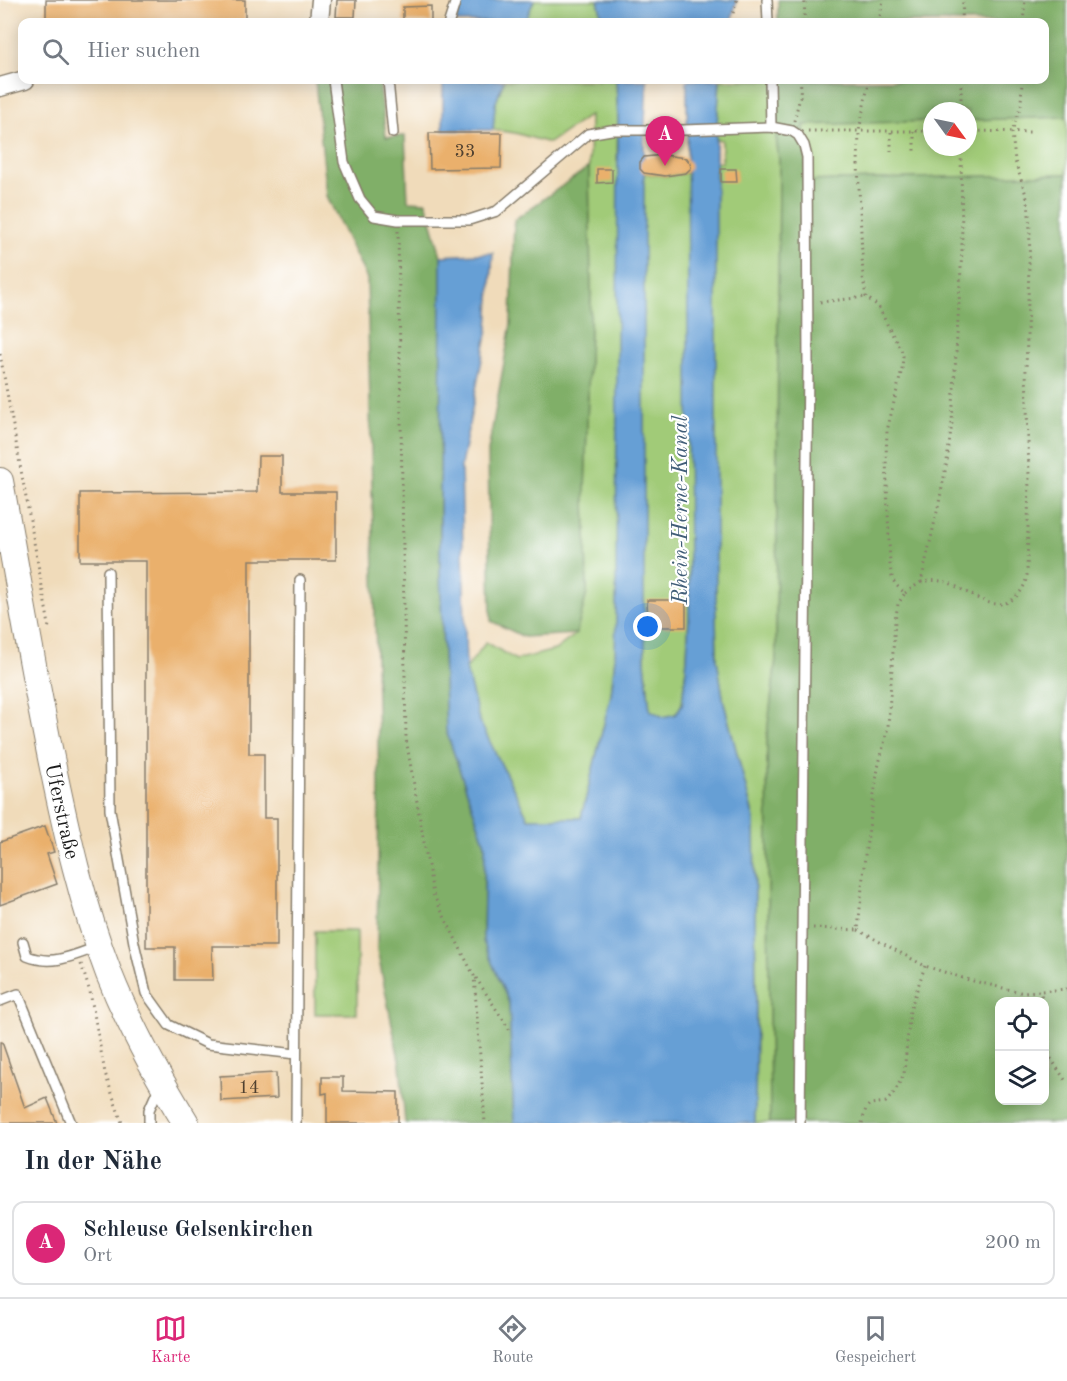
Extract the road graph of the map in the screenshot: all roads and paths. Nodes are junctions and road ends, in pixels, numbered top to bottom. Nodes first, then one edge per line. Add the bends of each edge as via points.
1 (321, 0) edge
2 (456, 0) edge
3 (736, 0) edge
4 (767, 0) edge
5 (805, 0) edge
6 (883, 0) edge
7 (963, 0) edge
8 (1025, 0) edge
9 (733, 13) dead end
10 (319, 18) edge
11 (450, 18) edge
12 (768, 18) edge
13 (804, 18) edge
14 (880, 18) edge
15 (962, 18) edge
16 (1023, 18) edge
17 (18, 82) edge
18 (334, 84) edge
19 (388, 84) edge
20 (770, 84) edge
21 (801, 84) edge
22 (868, 84) edge
23 (961, 84) edge
24 (1022, 84) edge
25 (0, 87) edge
26 (961, 102) edge
27 (771, 127) junction
28 (859, 131) junction
29 (891, 131) junction
30 (914, 131) junction
31 (923, 131) edge
32 (977, 131) edge
33 (1012, 132) junction
34 (1030, 132) dead end
35 (393, 133) dead end
36 (795, 133) junction
37 (891, 151) dead end
38 (914, 152) dead end
39 (961, 156) edge
40 (398, 220) junction
41 (866, 297) junction
42 (808, 304) junction
43 (0, 354) edge
44 (0, 481) edge
45 (108, 572) dead end
46 (300, 580) dead end
47 (921, 582) junction
48 (904, 593) junction
49 (49, 625) dead end
50 (802, 927) junction
51 (858, 930) junction
52 (22, 942) dead end
53 (99, 946) junction
54 (925, 966) junction
55 (474, 975) junction
56 (1067, 989) edge
57 (1041, 991) junction
58 (1042, 997) edge
59 (0, 1001) edge
60 (511, 1032) dead end
61 (1049, 1050) edge
62 (296, 1054) junction
63 (161, 1083) junction
64 (1067, 1083) edge
65 (70, 1123) edge
66 (149, 1123) edge
67 (186, 1123) edge
68 (296, 1123) edge
69 (485, 1123) edge
70 (800, 1123) edge
71 (862, 1123) edge

1 - 10 street
2 - 11 lane
3 - 9 path
4 - 12 lane
5 - 13 path
6 - 14 path
7 - 15 path
8 - 16 path
17 - 25 street
18 - 40 lane via 344,162 360,199 374,216
19 - 35 lane
20 - 27 lane
21 - 36 path
22 - 28 path
23 - 26 path
24 - 33 path via 1021,104
27 - 36 lane
27 - 40 lane via 611,130 588,134 498,211 469,220
28 - 29 path
28 - 36 path
28 - 41 path
29 - 30 path
29 - 37 path
30 - 31 path
30 - 38 path
32 - 33 path
33 - 34 path
33 - 47 path via 1015,160 1028,201 1030,230 1027,575 1021,592 1001,604 990,603 947,583 932,579
36 - 42 lane via 807,157
39 - 47 path via 962,250 952,423
40 - 55 path via 406,739 433,894
41 - 42 path
41 - 48 path via 878,306 903,357 887,431 886,459 890,566 892,580
42 - 50 lane
43 - 49 path
44 - 53 main road, Uferstraße via 65,826
45 - 62 lane via 110,810 146,993 169,1025 208,1044
46 - 62 lane
47 - 48 path
48 - 51 path via 895,621 888,726 865,855
50 - 51 path
50 - 70 lane
51 - 54 path
52 - 53 lane via 27,956 48,961 66,959
53 - 63 main road, Uferstraße via 137,1039
54 - 57 path via 1020,992
54 - 71 path via 910,1010 904,1074 886,1102 866,1108
55 - 60 path
55 - 69 path
56 - 57 path
57 - 58 path
59 - 65 lane via 18,994
61 - 64 path
62 - 68 lane
63 - 66 lane via 149,1110
63 - 67 main road, Uferstraße

